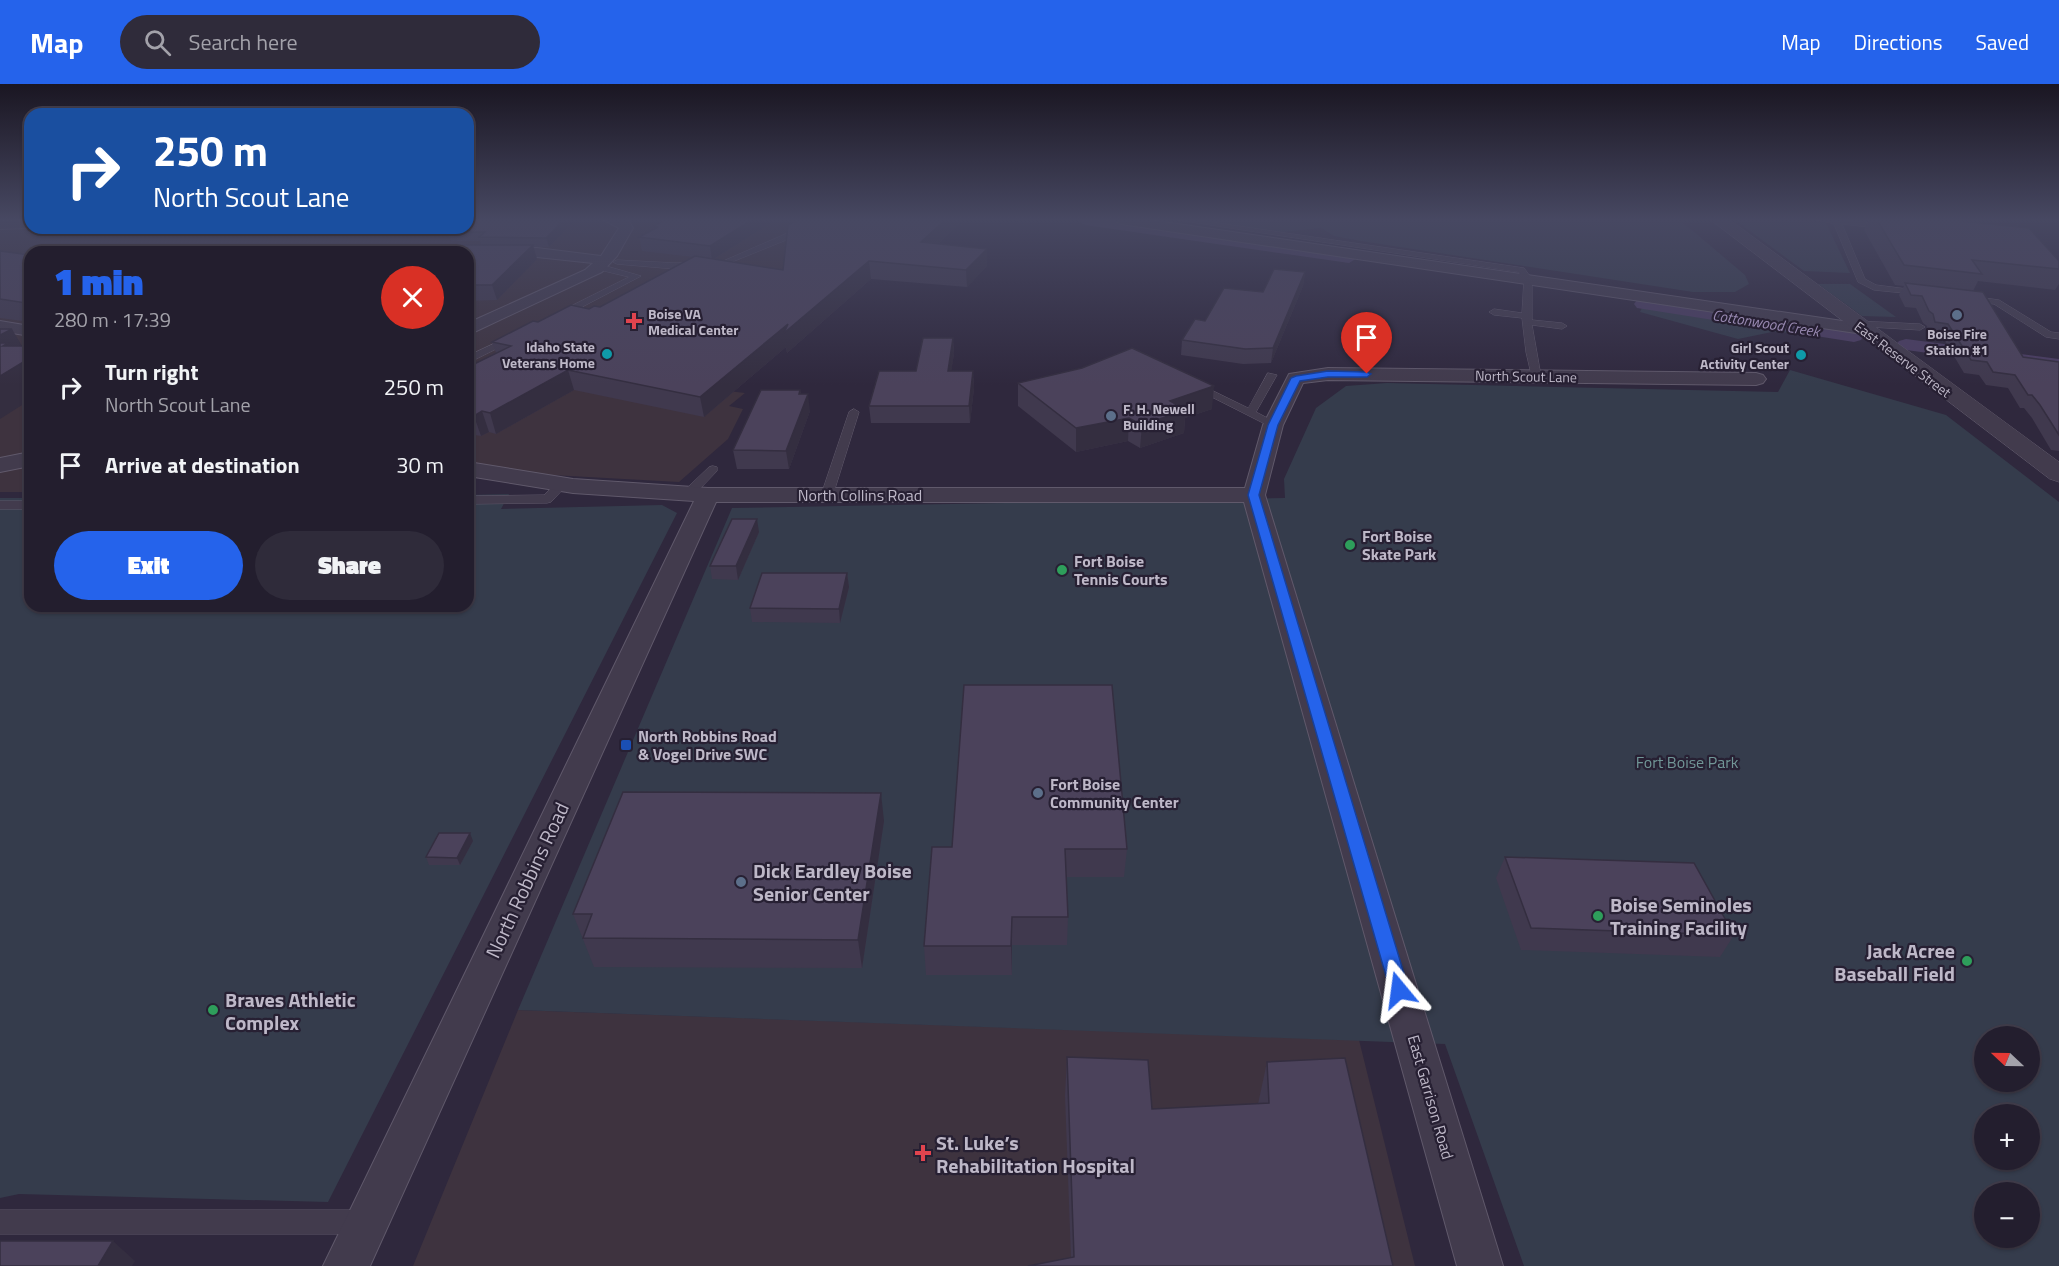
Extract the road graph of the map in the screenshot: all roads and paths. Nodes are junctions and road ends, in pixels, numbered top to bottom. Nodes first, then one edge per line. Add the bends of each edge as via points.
1 (579, 275) edge
2 (635, 275) edge
3 (1504, 275) edge
4 (1792, 275) edge
5 (1860, 275) edge
6 (1528, 279) junction
7 (1929, 294) edge
8 (1963, 298) edge
9 (1494, 312) dead end
10 (1527, 319) junction
11 (548, 321) edge
12 (0, 326) edge
13 (1562, 326) dead end
14 (474, 327) edge
15 (1860, 327) junction
16 (1920, 327) dead end
17 (24, 330) edge
18 (518, 335) edge
19 (2059, 336) edge
20 (474, 357) edge
21 (1536, 376) junction
22 (1756, 379) dead end
23 (1180, 380) edge
24 (854, 412) dead end
25 (1262, 419) junction
26 (24, 460) edge
27 (0, 465) edge
28 (474, 470) edge
29 (2059, 474) edge
30 (562, 484) junction
31 (703, 486) junction
32 (827, 495) junction
33 (1254, 495) junction
34 (474, 500) edge
35 (24, 505) edge
36 (0, 506) edge
37 (0, 1222) edge
38 (367, 1222) junction
39 (346, 1266) edge
40 (1480, 1266) edge

1 - 14 street
2 - 11 lane
3 - 6 street
4 - 15 street, East Reserve Street
5 - 7 lane via 1874,287
6 - 10 lane
6 - 15 street
8 - 19 lane via 1996,302 2049,335
9 - 10 lane
10 - 13 lane
10 - 21 lane via 1527,339
12 - 17 street
15 - 16 lane
15 - 29 street, East Reserve Street
18 - 20 lane
21 - 22 street, North Scout Lane
21 - 25 street, North Scout Lane via 1284,376
23 - 25 lane
24 - 32 lane
25 - 33 street
26 - 27 street
28 - 30 street, North Collins Road
30 - 31 street, North Collins Road
30 - 34 lane via 548,499
31 - 32 street, North Collins Road
31 - 38 street, North Robbins Road
32 - 33 street, North Collins Road
33 - 40 street, East Garrison Road
35 - 36 lane
37 - 38 lane
38 - 39 street, North Robbins Road

